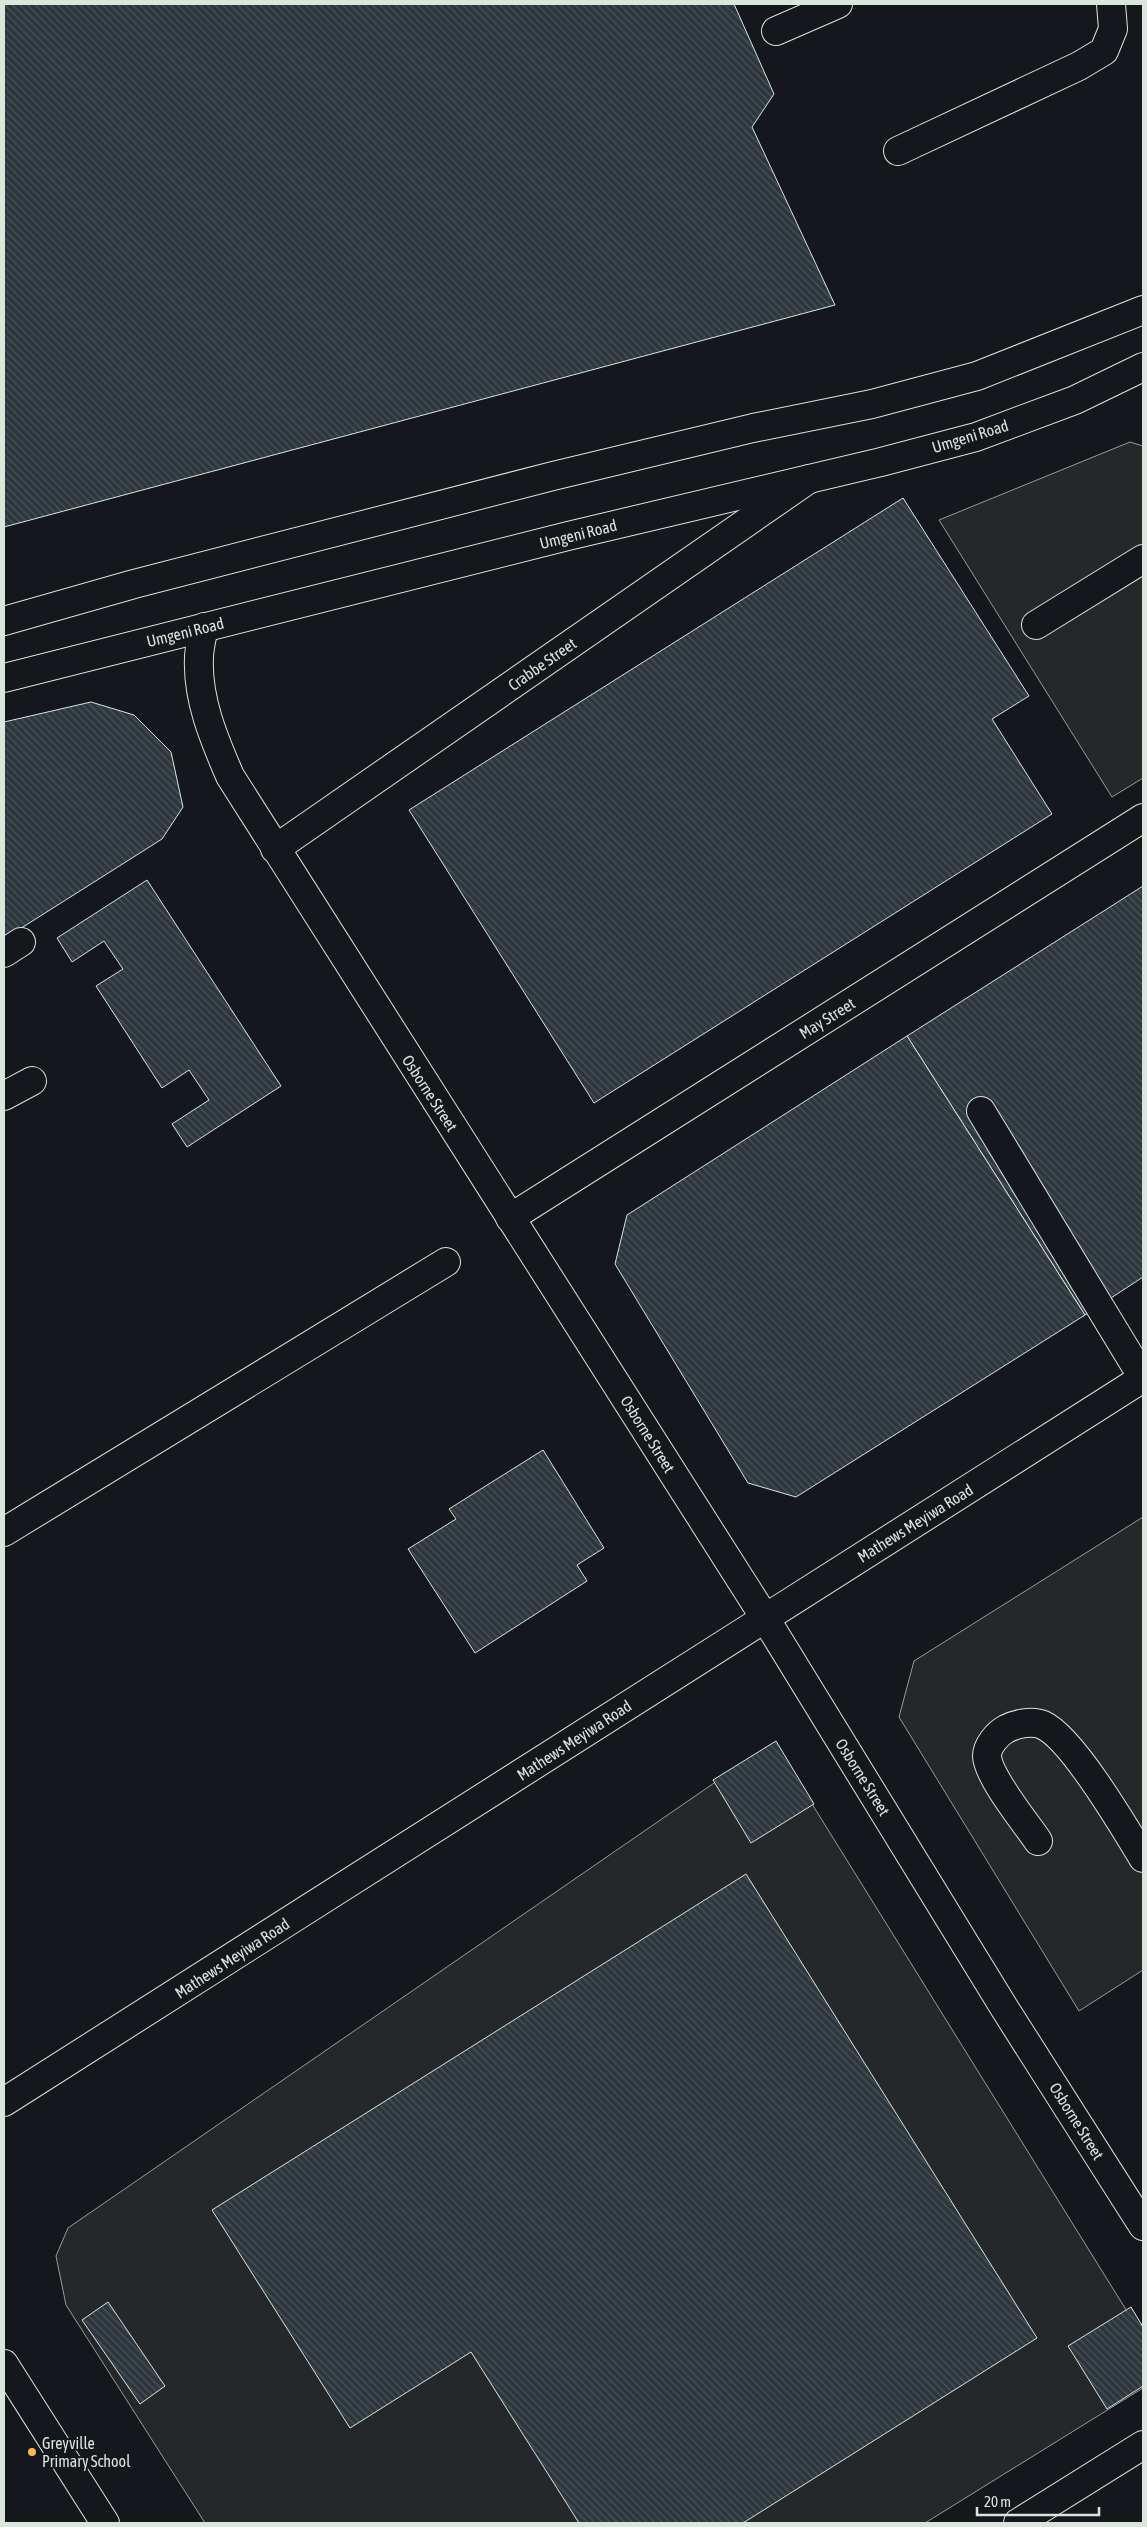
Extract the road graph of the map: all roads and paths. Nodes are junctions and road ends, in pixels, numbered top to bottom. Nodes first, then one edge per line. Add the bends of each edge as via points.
1 (838, 4) edge
2 (1111, 4) edge
3 (776, 31) dead end
4 (898, 151) dead end
5 (1143, 310) edge
6 (1143, 367) edge
7 (810, 478) junction
8 (1143, 559) edge
9 (4, 621) edge
10 (1036, 625) dead end
11 (204, 627) junction
12 (4, 678) edge
13 (1143, 818) edge
14 (275, 849) junction
15 (32, 1081) dead end
16 (4, 1096) edge
17 (981, 1111) dead end
18 (510, 1218) junction
19 (446, 1262) dead end
20 (1143, 1378) edge
21 (4, 1532) edge
22 (765, 1618) junction
23 (1038, 1841) dead end
24 (1143, 1858) edge
25 (4, 2102) edge
26 (1143, 2226) edge
27 (4, 2364) edge
28 (1143, 2445) edge
29 (105, 2523) edge
30 (1018, 2523) edge

1 - 3 street
2 - 4 street via 1113,29 1104,51 1079,66
5 - 9 street via 977,376 872,404 753,428 553,476 134,584
6 - 7 street, Umgeni Road via 1074,400 976,437
7 - 11 street, Umgeni Road
7 - 14 street, Crabbe Street
8 - 10 street
11 - 12 street, Umgeni Road
11 - 14 street, Osborne Street via 199,658 201,691 212,734 230,776
13 - 18 street, May Street
14 - 18 street, Osborne Street
15 - 16 street
17 - 20 street
18 - 22 street, Osborne Street
19 - 21 street
20 - 22 street, Mathews Meyiwa Road
22 - 25 street, Mathews Meyiwa Road
22 - 26 street, Osborne Street via 1005,2009
23 - 24 street via 993,1775 987,1756 993,1740 1004,1730 1021,1723 1042,1724 1064,1743 1100,1790
27 - 29 street
28 - 30 street

